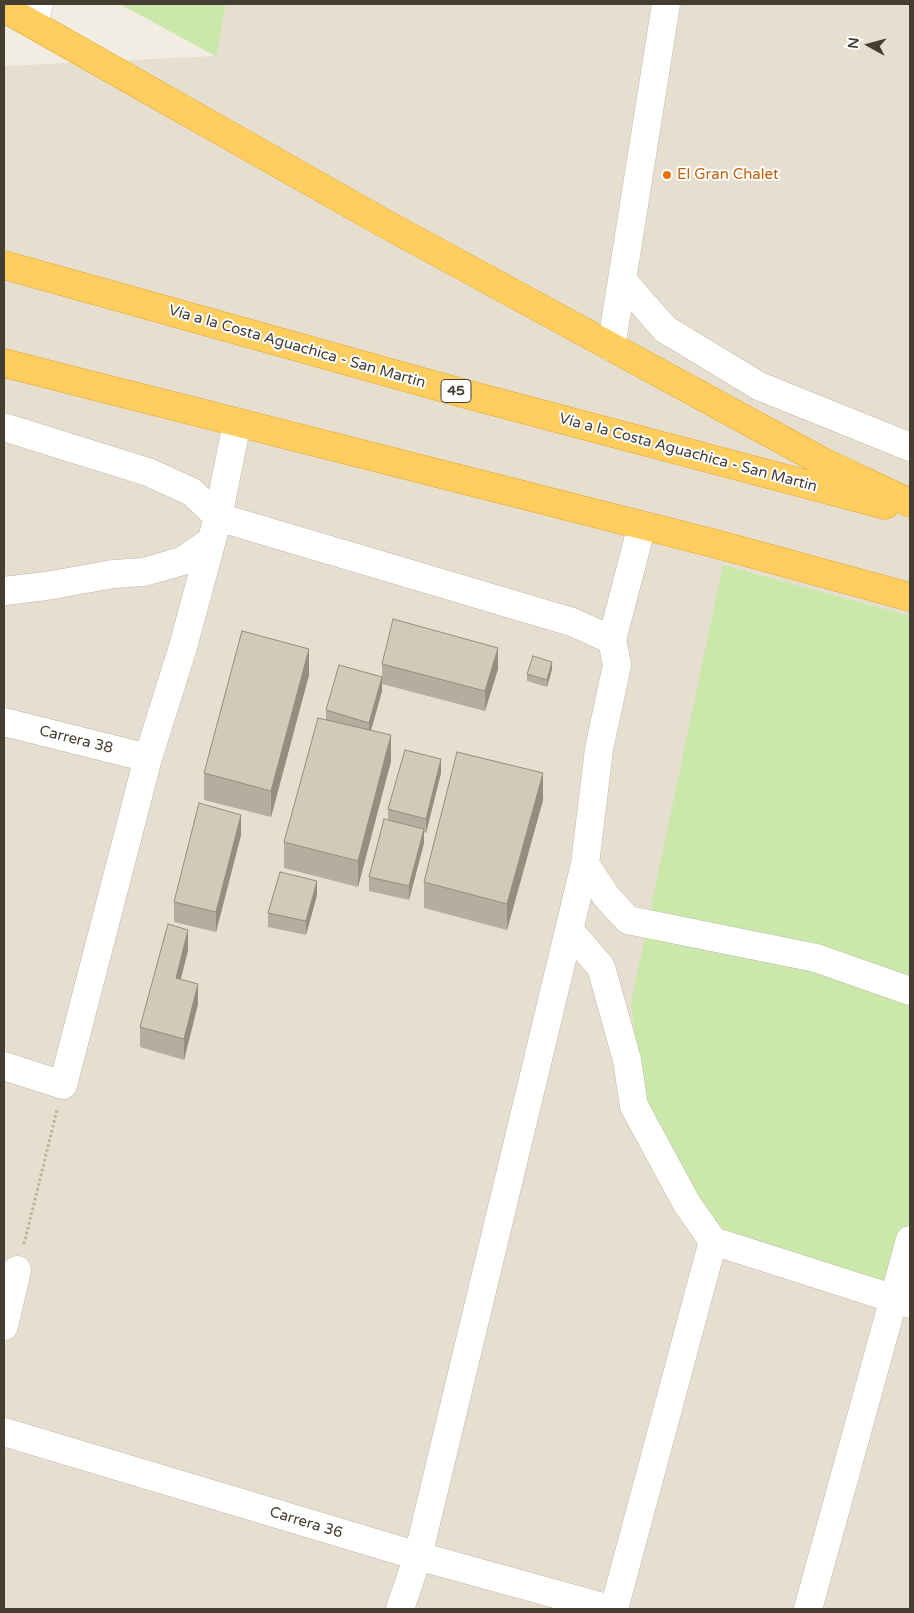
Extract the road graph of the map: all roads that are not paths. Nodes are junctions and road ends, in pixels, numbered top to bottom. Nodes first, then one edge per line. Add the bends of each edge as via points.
1 (666, 4) edge
2 (4, 8) edge
3 (36, 14) edge
4 (4, 264) edge
5 (622, 280) junction
6 (611, 346) junction
7 (4, 363) edge
8 (237, 423) junction
9 (4, 427) edge
10 (910, 447) edge
11 (910, 503) edge
12 (910, 512) edge
13 (642, 525) junction
14 (215, 529) junction
15 (4, 591) edge
16 (910, 597) edge
17 (612, 640) junction
18 (4, 722) edge
19 (148, 758) junction
20 (585, 864) junction
21 (570, 931) junction
22 (910, 991) edge
23 (4, 1066) edge
24 (713, 1240) junction
25 (910, 1240) edge
26 (17, 1270) road end
27 (902, 1302) edge
28 (4, 1326) edge
29 (4, 1432) edge
30 (418, 1556) junction
31 (400, 1609) edge
32 (610, 1609) edge
33 (614, 1609) edge
34 (808, 1609) edge

1 - 5 street
2 - 3 highway
3 - 6 highway via 382,222
4 - 12 highway, Vía a la Costa Aguachica - San Martin / 45 via 462,393
5 - 6 street
5 - 10 street via 665,329 759,386
6 - 11 highway via 823,462
7 - 8 highway
8 - 13 highway
8 - 14 street
9 - 14 street via 148,472 192,492
13 - 16 highway
13 - 17 street
14 - 15 street via 182,561 144,572
14 - 17 street via 572,622
14 - 19 street
17 - 20 street via 617,665 599,749
18 - 19 street, Carrera 38
19 - 23 street via 63,1085
20 - 21 street
20 - 22 street via 606,896 628,920 816,958
21 - 24 street via 601,967 627,1060 634,1106 687,1204
21 - 30 street
24 - 27 street
24 - 33 street
25 - 27 street
26 - 28 street
27 - 34 street
29 - 30 street, Carrera 36
30 - 31 street
30 - 32 street, Carrera 36

